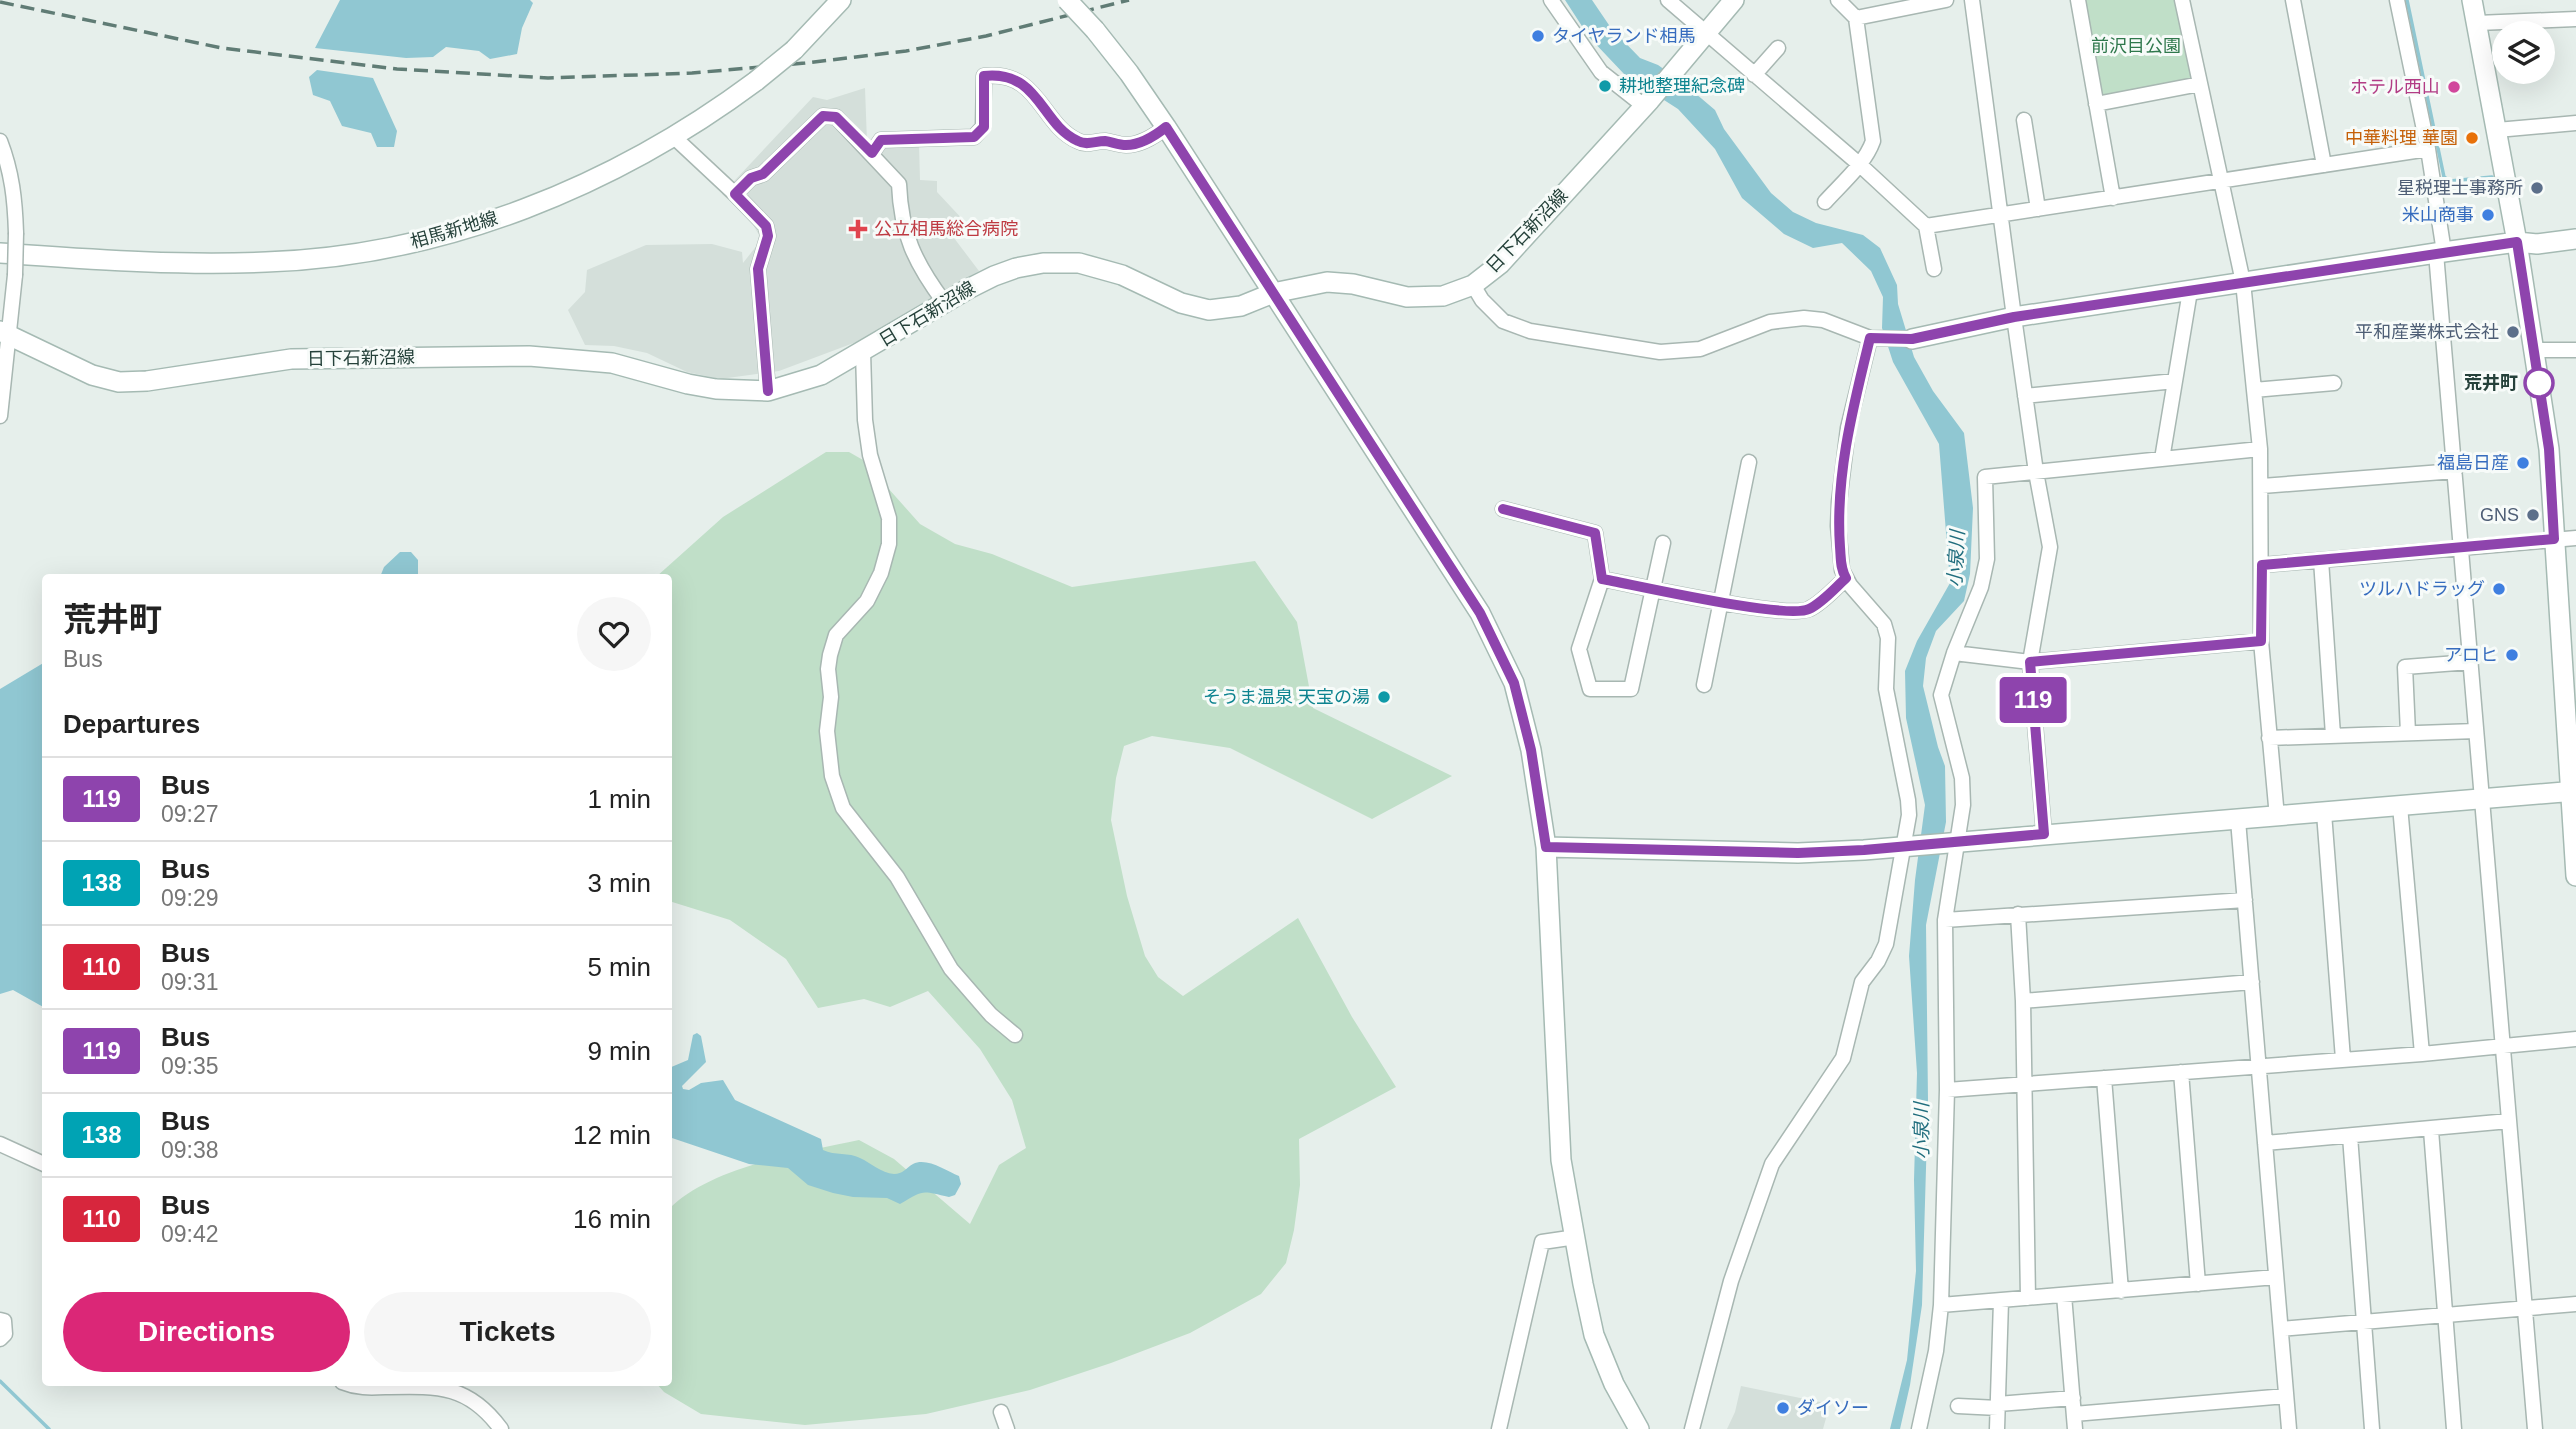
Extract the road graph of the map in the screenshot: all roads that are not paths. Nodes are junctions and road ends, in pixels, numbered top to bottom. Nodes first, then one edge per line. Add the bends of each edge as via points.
1 (841, 0) edge
2 (1067, 0) edge
3 (1551, 0) edge
4 (1668, 0) edge
5 (1734, 0) edge
6 (1838, 0) edge
7 (1946, 0) edge
8 (1972, 0) edge
9 (2078, 0) edge
10 (2182, 0) edge
11 (2293, 0) edge
12 (2397, 0) edge
13 (2472, 0) edge
14 (1856, 18) junction
15 (2576, 19) edge
16 (2477, 23) junction
17 (1705, 33) junction
18 (1778, 48) dead end
19 (1754, 75) junction
20 (2200, 84) junction
21 (1647, 103) junction
22 (2096, 104) junction
23 (2024, 120) dead end
24 (2576, 123) edge
25 (1166, 127) junction
26 (2497, 130) junction
27 (674, 137) junction
28 (0, 141) edge
29 (2428, 149) junction
30 (872, 153) junction
31 (1859, 164) junction
32 (2323, 165) junction
33 (2220, 181) junction
34 (735, 194) junction
35 (2113, 198) junction
36 (1825, 202) dead end
37 (2038, 209) junction
38 (2002, 215) junction
39 (1926, 226) junction
40 (2576, 239) edge
41 (2517, 242) junction
42 (0, 253) edge
43 (2440, 253) junction
44 (1934, 269) dead end
45 (2243, 282) junction
46 (1473, 285) junction
47 (2190, 290) junction
48 (1273, 293) junction
49 (944, 302) junction
50 (2014, 317) junction
51 (5, 333) edge
52 (1872, 339) junction
53 (1912, 339) joint
54 (2533, 350) junction
55 (2576, 350) edge
56 (863, 352) junction
57 (2175, 381) junction
58 (2334, 383) dead end
59 (2254, 390) junction
60 (768, 391) junction
61 (2025, 396) junction
62 (0, 416) edge
63 (2260, 449) junction
64 (2162, 459) junction
65 (1749, 462) dead end
66 (2455, 471) junction
67 (2036, 472) junction
68 (2262, 486) junction
69 (1503, 509) dead end
70 (2576, 538) edge
71 (2554, 539) junction
72 (1664, 543) dead end
73 (2461, 547) junction
74 (2321, 560) junction
75 (2262, 565) junction
76 (1846, 578) junction
77 (1602, 579) junction
78 (1653, 589) junction
79 (1722, 602) junction
80 (2261, 641) junction
81 (1954, 653) junction
82 (2030, 662) junction
83 (2470, 662) junction
84 (1703, 685) dead end
85 (2476, 731) junction
86 (2408, 733) junction
87 (2333, 735) junction
88 (2269, 738) junction
89 (2573, 791) edge
90 (2482, 800) junction
91 (2400, 806) junction
92 (2324, 813) junction
93 (2277, 817) junction
94 (2238, 820) junction
95 (2044, 834) junction
96 (1958, 842) junction
97 (1546, 847) junction
98 (1903, 847) junction
99 (2576, 876) edge
100 (2245, 900) junction
101 (2018, 914) junction
102 (1945, 920) junction
103 (2252, 982) junction
104 (2023, 1001) junction
105 (1015, 1035) dead end
106 (2576, 1039) edge
107 (2502, 1045) junction
108 (2422, 1054) junction
109 (2343, 1059) junction
110 (2259, 1065) junction
111 (2181, 1072) junction
112 (2104, 1078) junction
113 (2024, 1084) junction
114 (1947, 1090) junction
115 (2509, 1121) junction
116 (2431, 1130) junction
117 (2350, 1136) junction
118 (2265, 1143) junction
119 (0, 1144) edge
120 (42, 1163) edge
121 (1576, 1237) junction
122 (2276, 1277) junction
123 (2198, 1284) junction
124 (2121, 1291) junction
125 (2064, 1295) junction
126 (2028, 1298) junction
127 (2001, 1301) junction
128 (2576, 1304) edge
129 (1941, 1305) junction
130 (2524, 1307) junction
131 (2446, 1314) junction
132 (0, 1320) edge
133 (2363, 1322) junction
134 (2281, 1329) junction
135 (0, 1339) edge
136 (351, 1386) edge
137 (2286, 1396) junction
138 (2073, 1398) junction
139 (1958, 1406) dead end
140 (1998, 1406) junction
141 (1001, 1412) dead end
142 (2074, 1414) junction
143 (502, 1429) edge
144 (1007, 1429) edge
145 (1499, 1429) edge
146 (1639, 1429) edge
147 (1692, 1429) edge
148 (1919, 1429) edge
149 (1997, 1429) edge
150 (2076, 1429) edge
151 (2289, 1429) edge
152 (2372, 1429) edge
153 (2454, 1429) edge
154 (2535, 1429) edge

1 - 27 street, 相馬新地線, bridge via 794,50 709,116
2 - 25 street, bridge via 1129,73
3 - 21 street via 1601,72
4 - 17 street
5 - 17 street, 日下石新沼線
6 - 14 street
7 - 14 street
8 - 38 street
9 - 22 street
10 - 20 street
11 - 32 street
12 - 29 street
13 - 16 street
14 - 31 street via 1873,141
15 - 16 street
16 - 26 street
17 - 19 street
17 - 21 street, 日下石新沼線
18 - 19 street
19 - 31 street
20 - 22 street
20 - 33 street
21 - 46 street, 日下石新沼線 via 1500,264
22 - 35 street
23 - 37 street
24 - 26 street
25 - 30 street via 1128,145 1080,143 1016,80 984,76 984,127 974,137 881,140
25 - 48 street
26 - 41 street
27 - 34 street
27 - 42 street, 相馬新地線 via 570,191 431,239 385,249 207,264
28 - 51 street, bridge via 15,194 15,275
29 - 32 street
29 - 43 street
30 - 34 street via 836,117 823,116 763,174 751,178
30 - 49 street via 899,184 900,213 912,253
31 - 36 street
31 - 39 street
32 - 33 street
33 - 35 street
33 - 45 street
34 - 60 street via 766,226 768,236 758,269
35 - 37 street
37 - 38 street
38 - 39 street
38 - 50 street
39 - 44 street
40 - 41 street
41 - 43 street
41 - 54 street
43 - 45 street
43 - 66 street
45 - 47 street
45 - 59 street
46 - 48 street, 日下石新沼線 via 1443,296 1407,298 1327,282
46 - 52 street via 1503,321 1530,331 1660,352 1700,349 1770,322 1804,318 1824,320
47 - 50 street
47 - 57 street
48 - 49 street, 日下石新沼線 via 1241,306 1209,310 1181,303 1122,275 1079,263 1044,263 993,276
48 - 97 street via 1480,613 1514,683 1531,750
49 - 56 street, 日下石新沼線
50 - 53 street
50 - 61 street
51 - 60 street, 日下石新沼線 via 92,375 119,382 291,359 529,356 612,363 716,389
51 - 62 street
52 - 53 street
52 - 76 street via 1848,428 1839,502
54 - 55 street
54 - 71 street via 2549,449
56 - 60 street, 日下石新沼線 via 821,375
56 - 105 street via 865,420 889,518 889,544 867,601 836,635 830,655 827,730 832,776 843,808 897,877 951,970 990,1015
57 - 61 street
57 - 64 street
58 - 59 street
59 - 63 street
61 - 67 street
63 - 64 street
63 - 68 street
64 - 67 street
65 - 79 street
66 - 68 street
66 - 73 street
67 - 81 street via 1985,477 1987,559 1981,587
67 - 82 street via 2050,547
68 - 75 street
69 - 77 street via 1595,533
70 - 71 street
71 - 73 street
71 - 89 street
72 - 78 street
73 - 74 street
73 - 83 street
74 - 75 street
74 - 87 street
75 - 80 street
76 - 79 street via 1809,610
76 - 98 street via 1884,624 1888,638 1886,689 1908,807
77 - 78 street
77 - 78 street via 1579,649 1590,689 1632,688
78 - 79 street
79 - 84 street
80 - 82 street
80 - 88 street
81 - 82 street
81 - 96 street via 1941,695 1962,778
82 - 95 street
83 - 85 street
83 - 86 street via 2404,667
85 - 86 street
85 - 90 street
86 - 87 street
87 - 88 street
88 - 93 street
89 - 90 street
89 - 99 street
90 - 91 street
90 - 107 street
91 - 92 street
91 - 108 street
92 - 93 street
92 - 109 street
93 - 94 street
94 - 95 street
94 - 100 street
95 - 96 street
96 - 98 street
96 - 102 street
97 - 98 street via 1798,853
97 - 121 street via 1561,1160
98 - 147 street via 1886,944 1862,982 1843,1058 1772,1164 1731,1282
100 - 101 street
100 - 103 street
101 - 102 street
101 - 104 street
102 - 114 street
103 - 104 street
103 - 110 street
104 - 113 street
106 - 107 street
107 - 108 street
107 - 115 street
108 - 109 street
109 - 110 street
110 - 111 street
110 - 118 street
111 - 112 street
111 - 123 street
112 - 113 street
112 - 124 street
113 - 114 street
113 - 126 street
114 - 129 street
115 - 116 street
115 - 130 street
116 - 117 street
116 - 131 street
117 - 118 street
117 - 133 street
118 - 122 street
119 - 120 street
121 - 145 street via 1542,1242
121 - 146 street via 1594,1335
122 - 123 street
122 - 134 street
123 - 124 street
124 - 125 street
125 - 126 street
125 - 138 street
126 - 127 street
127 - 129 street
127 - 140 street
128 - 130 street
129 - 148 street via 1937,1351
130 - 131 street
130 - 154 street
131 - 133 street
131 - 153 street
132 - 135 street via 5,1334
133 - 134 street
133 - 152 street
134 - 137 street
136 - 143 street via 453,1390 486,1409
137 - 142 street
137 - 151 street
138 - 140 street
138 - 142 street
139 - 140 street
140 - 149 street
141 - 144 street
142 - 150 street

